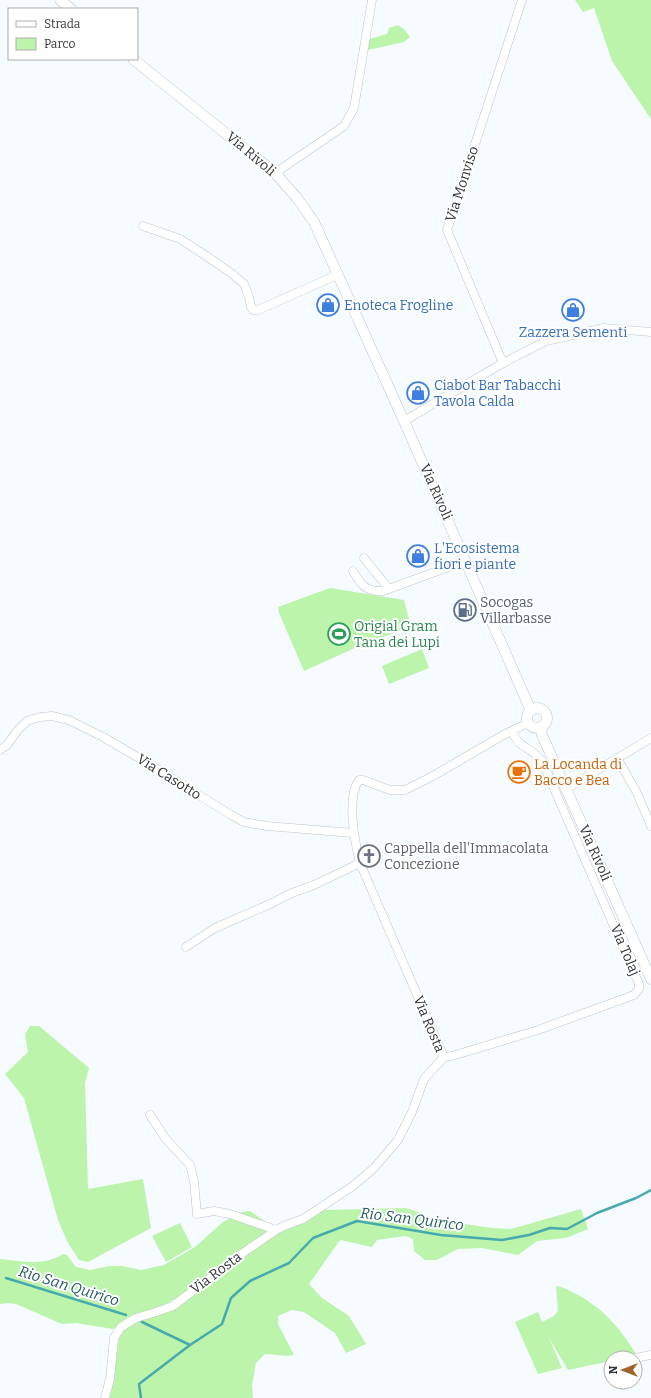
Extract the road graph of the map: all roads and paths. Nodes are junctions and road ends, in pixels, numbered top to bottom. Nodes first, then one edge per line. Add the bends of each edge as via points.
1 (60, 0) edge
2 (372, 0) edge
3 (522, 0) edge
4 (70, 8) edge
5 (135, 60) edge
6 (275, 173) junction
7 (143, 226) dead end
8 (337, 275) junction
9 (651, 332) edge
10 (503, 364) junction
11 (404, 421) junction
12 (364, 558) dead end
13 (465, 560) junction
14 (352, 571) dead end
15 (390, 589) junction
16 (531, 711) junction
17 (528, 723) junction
18 (541, 727) junction
19 (512, 731) junction
20 (651, 738) edge
21 (0, 750) edge
22 (618, 758) junction
23 (566, 789) junction
24 (651, 826) edge
25 (353, 833) junction
26 (360, 863) junction
27 (186, 947) dead end
28 (651, 979) edge
29 (444, 1057) junction
30 (150, 1115) dead end
31 (276, 1230) junction
32 (105, 1398) edge

1 - 4 street
2 - 6 street via 354,108 344,126
3 - 10 street, Via Monviso via 447,230
5 - 6 street, Via Rivoli
6 - 8 street, Via Rivoli via 314,222
7 - 8 street via 180,239 231,273 244,284 253,310
8 - 11 street, Via Rivoli
9 - 10 street via 604,328 546,341
10 - 11 street
11 - 13 street, Via Rivoli
12 - 15 street
13 - 15 street
13 - 16 street, Via Rivoli
14 - 15 street via 364,587 377,591
16 - 17 street via 527,716
16 - 18 street, Via Rivoli via 537,709 545,714 546,720
17 - 18 street via 532,727
17 - 19 street, Via Rosta
18 - 23 street, Via Rivoli via 542,736
19 - 25 street, Via Rosta via 404,790 390,790 359,780 353,800
19 - 29 street, Via Tolaj via 519,744 539,756 543,763 639,989 634,995 538,1030
20 - 22 street
21 - 25 street, Via Casotto via 27,721 52,716 68,720 103,737 244,822
22 - 23 street
22 - 24 street
23 - 28 street, Via Rivoli
25 - 26 street, Via Rosta
26 - 27 street via 215,928
26 - 29 street, Via Rosta
29 - 31 street, Via Rosta via 424,1079 398,1140 374,1168 353,1186 303,1219
30 - 31 street via 165,1138 190,1165 197,1214 214,1211 230,1214
31 - 32 street, Via Rosta via 173,1306 136,1318 121,1327 114,1338 110,1379

